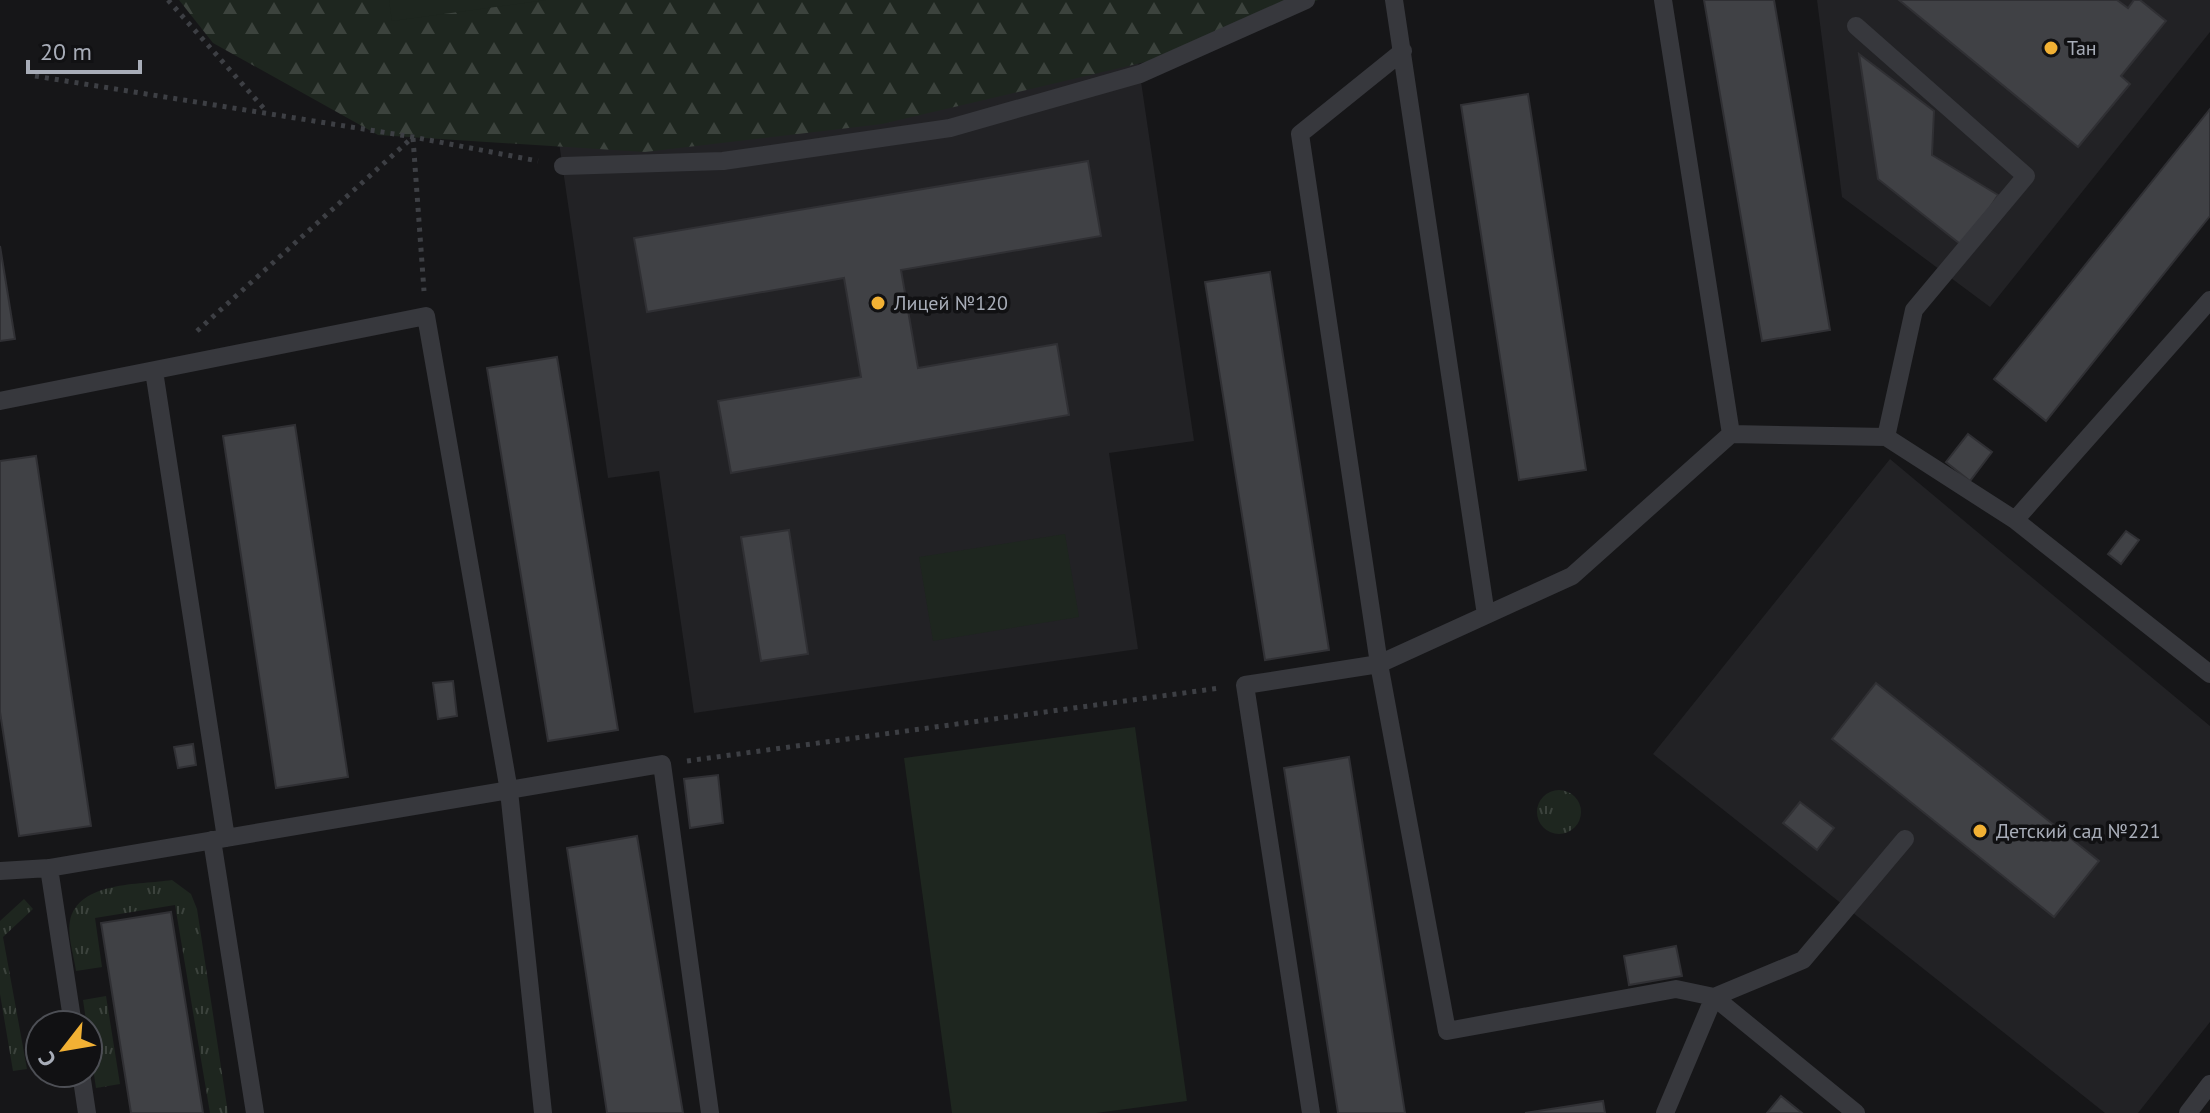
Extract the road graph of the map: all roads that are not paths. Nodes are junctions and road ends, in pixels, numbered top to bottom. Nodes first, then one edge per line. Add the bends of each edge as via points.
1 (1306, 0) edge
2 (1394, 0) edge
3 (1663, 0) edge
4 (1856, 26) dead end
5 (1403, 51) junction
6 (563, 166) road end
7 (2210, 300) edge
8 (154, 371) junction
9 (0, 401) edge
10 (1731, 434) junction
11 (1886, 437) junction
12 (2015, 520) junction
13 (1486, 615) junction
14 (1379, 664) junction
15 (2210, 674) edge
16 (509, 791) junction
17 (219, 839) junction
18 (1905, 839) dead end
19 (49, 868) junction
20 (0, 871) edge
21 (1714, 997) junction
22 (71, 1009) edge
23 (2210, 1084) edge
24 (83, 1089) edge
25 (87, 1113) edge
26 (255, 1113) edge
27 (543, 1113) edge
28 (710, 1113) edge
29 (1311, 1113) edge
30 (1665, 1113) edge
31 (1856, 1113) edge
32 (2188, 1113) edge

1 - 6 lane via 1140,74 950,128 723,161
2 - 5 lane
3 - 10 lane
4 - 11 lane via 2026,176 1914,310
5 - 13 lane
5 - 14 lane via 1300,134
7 - 12 lane
8 - 9 lane
8 - 16 lane via 426,316
8 - 17 lane
10 - 11 lane
10 - 13 lane via 1572,576
11 - 12 lane
12 - 15 lane
13 - 14 lane
14 - 21 lane via 1447,1031 1676,989
14 - 29 lane via 1245,685
16 - 17 lane
16 - 27 lane
16 - 28 lane via 662,764
17 - 19 lane
17 - 26 lane
18 - 21 lane via 1803,960
19 - 20 lane
19 - 22 lane
21 - 30 lane
21 - 31 lane
23 - 32 lane
24 - 25 lane

